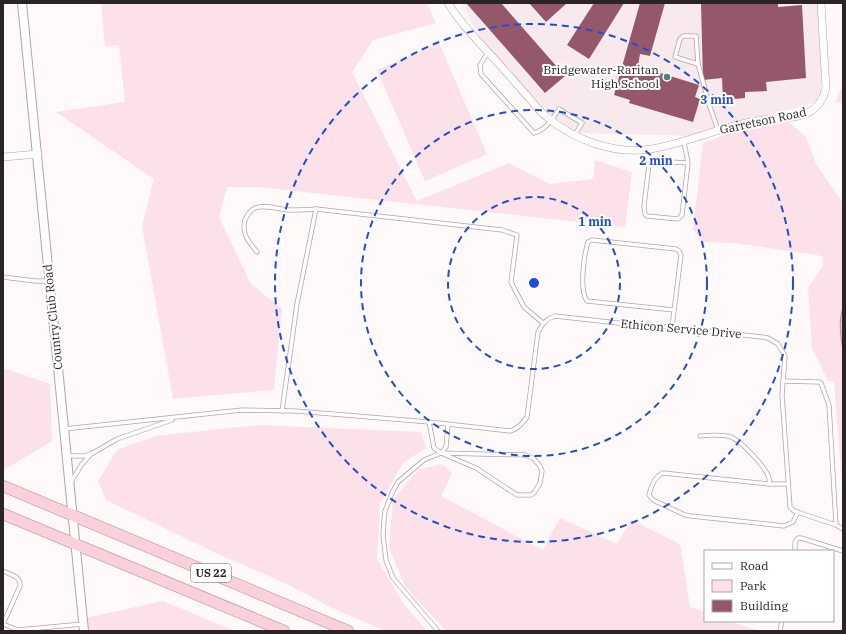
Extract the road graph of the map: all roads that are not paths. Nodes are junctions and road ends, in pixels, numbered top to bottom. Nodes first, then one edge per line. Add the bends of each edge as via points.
1 (22, 3) edge
2 (448, 3) edge
3 (821, 3) edge
4 (488, 52) junction
5 (698, 64) junction
6 (551, 120) junction
7 (719, 130) junction
8 (575, 136) junction
9 (684, 140) junction
10 (38, 154) junction
11 (3, 157) edge
12 (688, 163) junction
13 (316, 208) junction
14 (257, 252) dead end
15 (3, 277) edge
16 (50, 281) junction
17 (674, 310) junction
18 (543, 323) junction
19 (672, 327) junction
20 (782, 381) junction
21 (282, 411) junction
22 (180, 417) junction
23 (429, 422) junction
24 (448, 425) junction
25 (64, 429) junction
26 (700, 436) dead end
27 (93, 453) junction
28 (441, 453) junction
29 (67, 455) junction
30 (70, 484) junction
31 (769, 484) junction
32 (788, 484) junction
33 (3, 486) edge
34 (798, 512) junction
35 (3, 514) edge
36 (73, 516) junction
37 (836, 525) junction
38 (843, 529) edge
39 (75, 544) junction
40 (795, 550) edge
41 (843, 551) edge
42 (3, 571) edge
43 (3, 624) edge
44 (84, 628) edge
45 (284, 631) edge
46 (348, 631) edge
47 (438, 631) edge

1 - 10 street, Country Club Road
2 - 4 street, Garretson Road via 465,27
3 - 7 street, Garretson Road via 826,81 824,96 818,106 800,115 756,121
4 - 6 street, Garretson Road
4 - 6 lane via 480,65 481,74 534,133 540,131
5 - 5 lane via 675,57 683,36 696,36
5 - 7 lane
6 - 8 street, Garretson Road
6 - 8 lane via 559,109 582,123
7 - 9 street, Garretson Road
8 - 9 street, Garretson Road via 595,144 631,150 650,149
9 - 12 lane
10 - 11 street
10 - 16 street, Country Club Road
12 - 12 lane via 682,216 678,219 647,216 644,206 649,164 654,161
13 - 14 lane via 255,208 247,214 243,226 245,237
13 - 18 lane via 502,230 517,235 511,282 524,307
13 - 21 lane via 297,304
15 - 16 lane
16 - 25 street, Country Club Road
17 - 17 lane via 681,255 678,250 592,240 588,242 582,284 587,301
17 - 19 lane
18 - 19 lane, Ethicon Service Drive via 555,316
18 - 24 lane via 538,332 527,417 523,423 510,432
19 - 20 lane, Ethicon Service Drive via 768,338 778,344 785,356
20 - 32 lane, Ethicon Service Drive
20 - 37 lane via 821,383 829,405
21 - 22 lane via 236,411
21 - 23 lane
22 - 25 lane
22 - 27 lane via 117,440
23 - 24 lane
23 - 28 lane via 434,448
24 - 28 lane via 446,447
25 - 29 street, Country Club Road
26 - 31 lane via 728,436 739,442 765,471
27 - 29 lane
27 - 30 lane via 82,464
28 - 28 lane via 476,468 517,495 531,495 540,483 542,471 530,456
28 - 47 lane via 424,460 398,482 385,512 383,535 386,560 393,578
29 - 30 street, Country Club Road
30 - 36 street, Country Club Road
31 - 32 lane
31 - 34 lane via 663,473 658,475 650,489 650,498 685,515 784,526 793,522
32 - 34 lane, Ethicon Service Drive via 790,507
33 - 36 highway, US 22
34 - 37 lane
35 - 39 highway, US 22
36 - 39 street, Country Club Road
36 - 46 highway, US 22
37 - 38 lane
39 - 44 street, Country Club Road
39 - 45 highway, US 22
40 - 41 lane via 796,542 801,538
42 - 43 lane via 18,578 20,582
43 - 44 lane via 18,630

